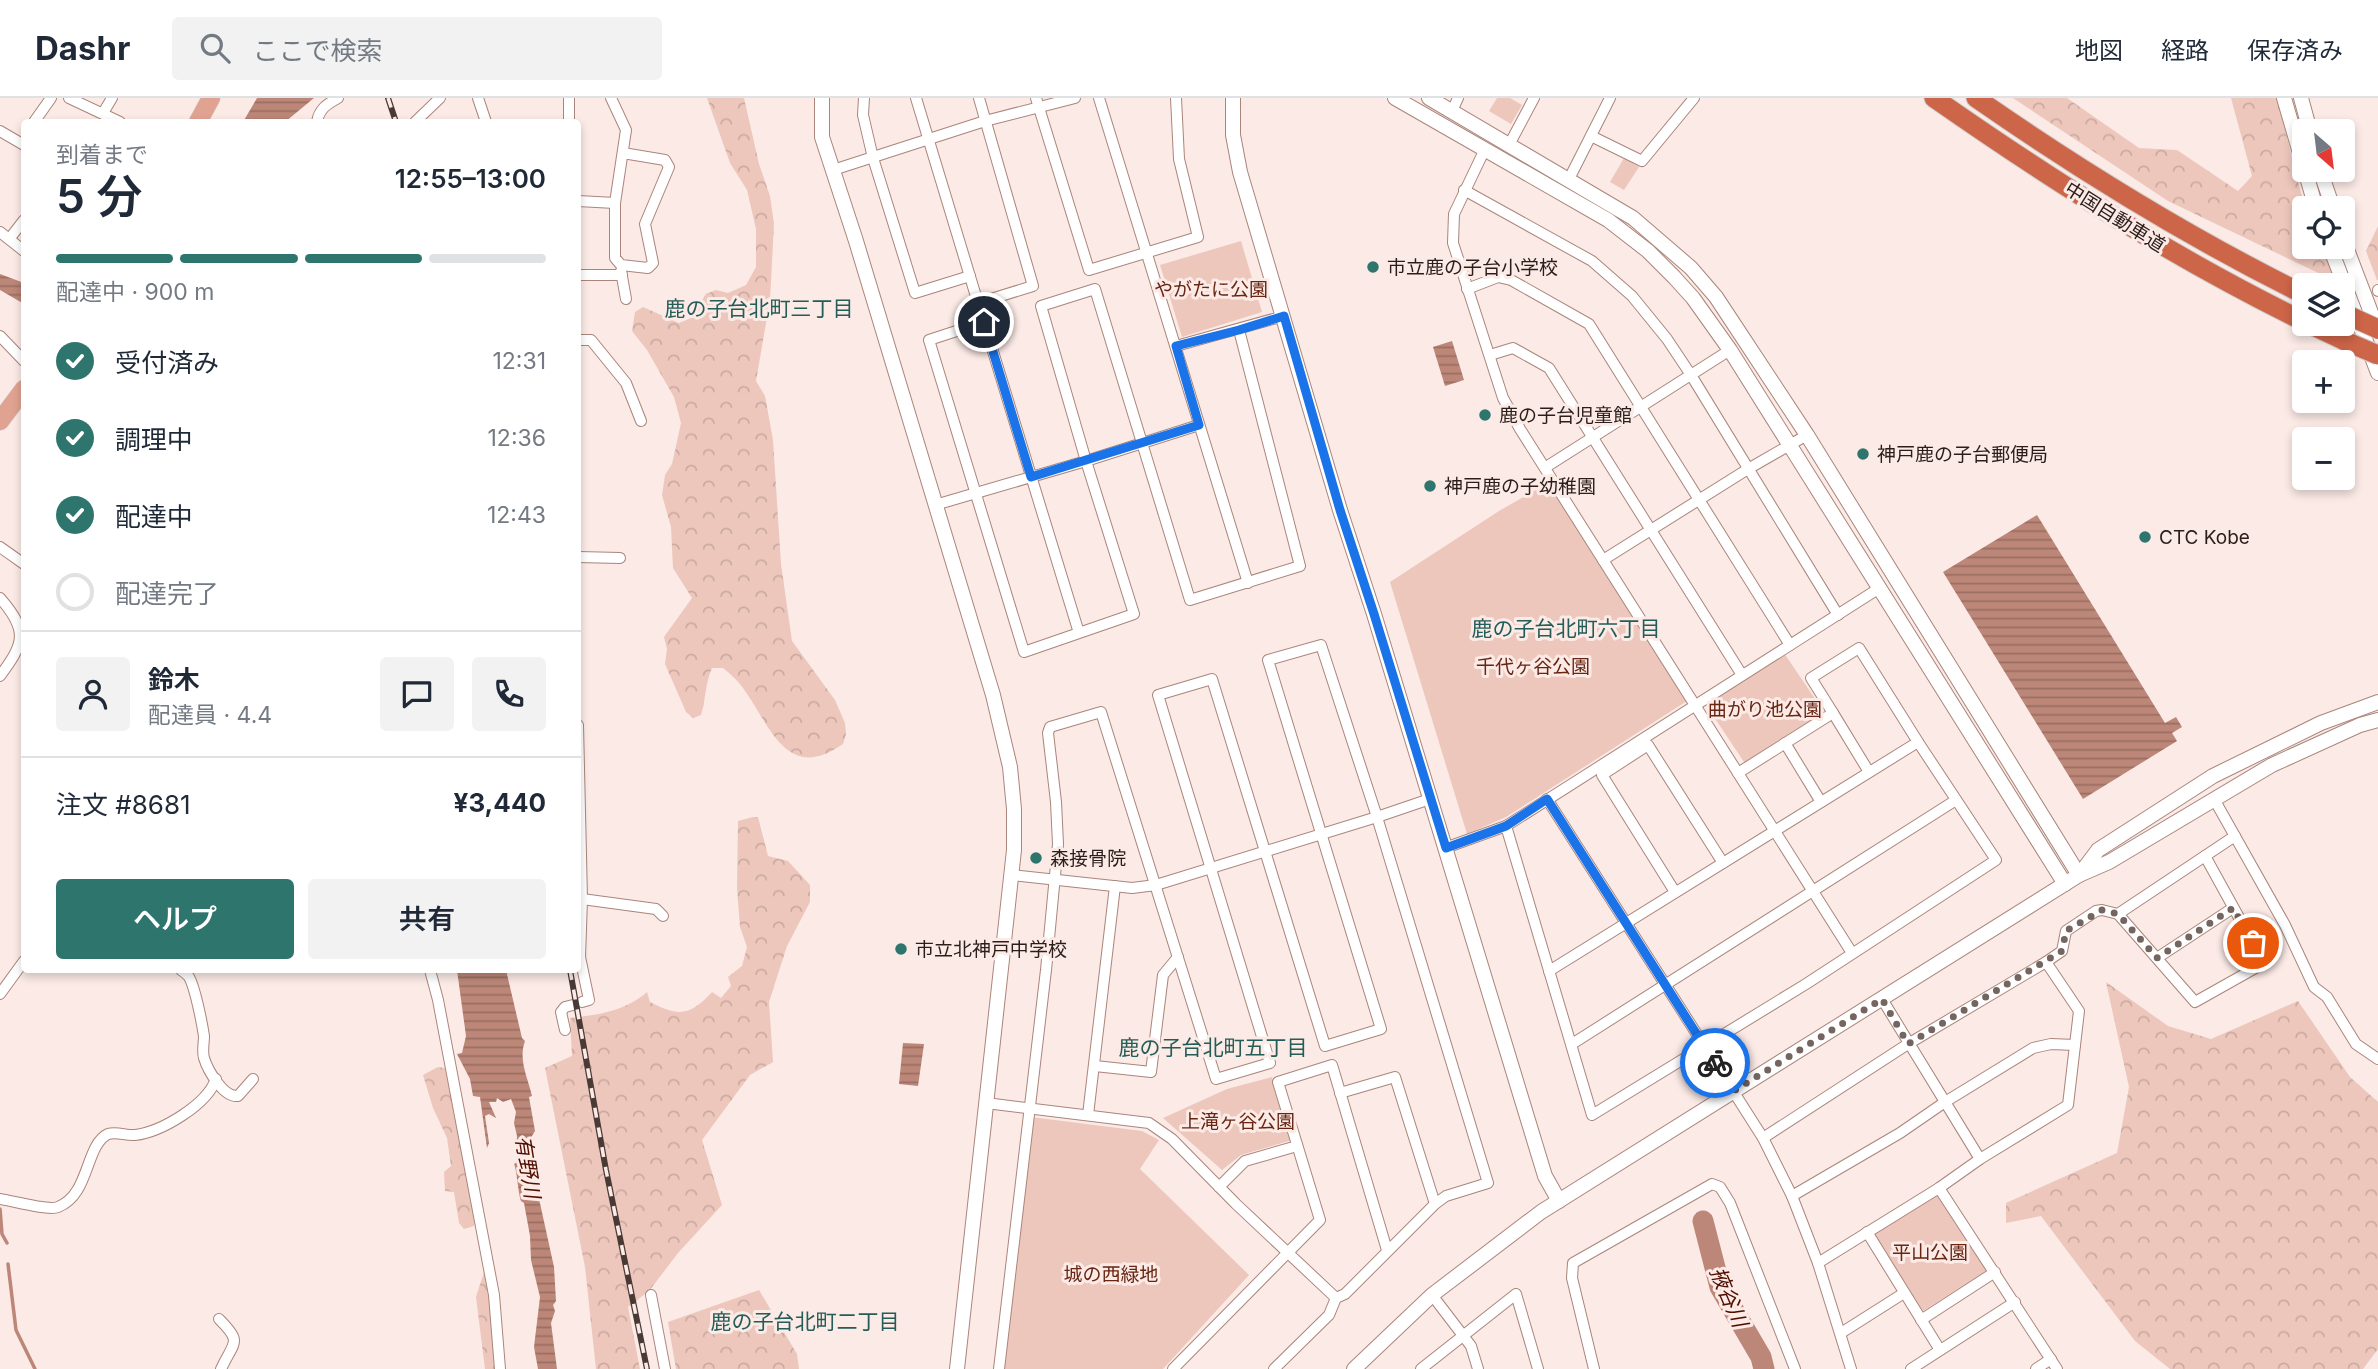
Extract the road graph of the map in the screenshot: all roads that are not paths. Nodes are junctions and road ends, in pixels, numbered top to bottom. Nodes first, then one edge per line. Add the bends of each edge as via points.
1 (51, 98) edge
2 (69, 98) edge
3 (112, 98) edge
4 (211, 98) edge
5 (338, 98) edge
6 (440, 98) edge
7 (478, 98) edge
8 (569, 98) edge
9 (611, 98) edge
10 (821, 98) edge
11 (864, 98) edge
12 (916, 98) edge
13 (979, 98) edge
14 (1075, 98) edge
15 (1099, 98) edge
16 (1176, 98) edge
17 (1233, 98) edge
18 (1395, 98) edge
19 (1429, 98) edge
20 (1534, 98) edge
21 (1610, 98) edge
22 (1694, 98) edge
23 (1934, 98) edge
24 (1976, 98) edge
25 (2284, 98) edge
26 (2301, 98) edge
27 (1037, 103) edge
28 (1455, 104) edge
29 (103, 113) junction
30 (36, 119) edge
31 (114, 119) edge
32 (200, 119) edge
33 (318, 119) edge
34 (418, 119) edge
35 (485, 119) edge
36 (569, 119) edge
37 (2307, 119) edge
38 (985, 121) junction
39 (0, 131) edge
40 (1591, 136) junction
41 (929, 138) junction
42 (21, 140) edge
43 (1509, 145) junction
44 (1484, 151) junction
45 (623, 153) junction
46 (873, 158) junction
47 (833, 170) junction
48 (1569, 179) junction
49 (1464, 190) junction
50 (2313, 196) edge
51 (581, 201) edge
52 (615, 203) junction
53 (21, 222) edge
54 (5, 235) edge
55 (21, 248) edge
56 (1145, 253) junction
57 (2335, 259) edge
58 (2351, 259) edge
59 (621, 270) junction
60 (581, 275) edge
61 (970, 276) junction
62 (2292, 288) edge
63 (1467, 289) junction
64 (626, 299) dead end
65 (1284, 316) junction
66 (2292, 316) edge
67 (2355, 319) edge
68 (1239, 330) junction
69 (2378, 330) edge
70 (2334, 336) edge
71 (0, 337) edge
72 (581, 341) edge
73 (1176, 346) junction
74 (1730, 351) junction
75 (1490, 355) junction
76 (2378, 355) edge
77 (21, 358) edge
78 (2378, 373) edge
79 (1691, 375) junction
80 (21, 393) edge
81 (1641, 408) junction
82 (0, 421) edge
83 (641, 421) dead end
84 (1199, 425) junction
85 (1807, 435) junction
86 (1593, 436) junction
87 (1142, 443) junction
88 (1788, 446) junction
89 (1086, 461) junction
90 (1546, 467) junction
91 (1748, 469) junction
92 (1031, 477) junction
93 (978, 494) junction
94 (1699, 499) junction
95 (935, 505) junction
96 (1650, 529) junction
97 (0, 547) edge
98 (581, 557) edge
99 (1604, 560) junction
100 (613, 561) dead end
101 (21, 562) edge
102 (1248, 583) junction
103 (1878, 589) junction
104 (0, 598) edge
105 (1839, 615) junction
106 (1079, 633) junction
107 (1790, 645) junction
108 (0, 676) edge
109 (1742, 676) junction
110 (2378, 702) edge
111 (1696, 705) junction
112 (1833, 713) junction
113 (2378, 720) edge
114 (1918, 742) junction
115 (1785, 743) junction
116 (1869, 772) junction
117 (1738, 773) junction
118 (1430, 799) junction
119 (1547, 799) junction
120 (2214, 799) junction
121 (1956, 800) junction
122 (1821, 802) junction
123 (1377, 817) junction
124 (1506, 826) junction
125 (1775, 830) junction
126 (1321, 834) junction
127 (2235, 836) junction
128 (1446, 848) junction
129 (1267, 851) junction
130 (581, 856) edge
131 (2205, 856) junction
132 (1723, 863) junction
133 (1212, 867) junction
134 (1012, 874) junction
135 (2079, 875) junction
136 (1054, 880) junction
137 (2065, 884) junction
138 (1157, 885) junction
139 (1115, 886) junction
140 (1814, 891) junction
141 (1675, 892) junction
142 (582, 899) junction
143 (2233, 908) junction
144 (2118, 914) junction
145 (663, 916) dead end
146 (1625, 924) junction
147 (581, 928) edge
148 (1852, 953) junction
149 (1178, 957) junction
150 (2157, 958) junction
151 (581, 962) edge
152 (2046, 962) junction
153 (21, 965) edge
154 (1549, 971) junction
155 (184, 973) edge
156 (431, 973) edge
157 (1665, 985) junction
158 (0, 994) edge
159 (1882, 999) junction
160 (565, 1030) dead end
161 (1572, 1044) junction
162 (1908, 1044) junction
163 (1704, 1045) junction
164 (2075, 1045) junction
165 (2378, 1059) edge
166 (1095, 1066) junction
167 (216, 1079) junction
168 (253, 1079) dead end
169 (1732, 1092) junction
170 (1340, 1093) junction
171 (1945, 1102) junction
172 (986, 1103) junction
173 (1029, 1109) junction
174 (1088, 1115) junction
175 (1763, 1138) junction
176 (1297, 1146) junction
177 (1980, 1159) junction
178 (1219, 1186) junction
179 (1939, 1188) junction
180 (1792, 1196) junction
181 (0, 1199) edge
182 (1559, 1201) junction
183 (1435, 1203) junction
184 (1867, 1232) junction
185 (1387, 1250) junction
186 (1288, 1254) junction
187 (1818, 1263) junction
188 (1995, 1272) junction
189 (1905, 1293) junction
190 (651, 1294) dead end
191 (1432, 1295) junction
192 (1336, 1297) junction
193 (2015, 1302) junction
194 (219, 1319) dead end
195 (1921, 1320) junction
196 (1841, 1333) junction
197 (1462, 1334) junction
198 (1940, 1350) junction
199 (2054, 1364) edge
200 (221, 1369) edge
201 (500, 1369) edge
202 (665, 1369) edge
203 (957, 1369) edge
204 (999, 1369) edge
205 (1173, 1369) edge
206 (1274, 1369) edge
207 (1353, 1369) edge
208 (1420, 1369) edge
209 (1478, 1369) edge
210 (1538, 1369) edge
211 (1594, 1369) edge
212 (1795, 1369) edge
213 (1851, 1369) edge
214 (1911, 1369) edge
215 (2036, 1369) edge

1 - 30 street
2 - 29 street
3 - 29 street
4 - 32 main road
5 - 33 street via 327,104
6 - 34 street
7 - 35 street
8 - 36 street
9 - 45 street via 626,130
10 - 47 street via 822,137
11 - 46 street via 863,115
12 - 41 street
13 - 38 street
14 - 27 street
15 - 56 street
16 - 56 street via 1179,159 1198,237
17 - 65 street via 1240,172
18 - 44 street
19 - 28 street
20 - 43 street
21 - 40 street
22 - 40 street via 1642,161
23 - 66 highway, 中国自動車道 via 2145,237
24 - 62 highway, 中国自動車道 via 2107,185
25 - 50 street
26 - 37 street
27 - 38 street
27 - 56 street via 1088,270
28 - 43 street
29 - 31 street
38 - 41 street
38 - 61 street via 1033,286 978,303
39 - 42 street
40 - 48 street
41 - 46 street
41 - 61 street
43 - 48 street
44 - 49 street
44 - 74 street via 1608,220 1648,251 1693,298
45 - 52 street
45 - 59 street via 665,160 669,167 645,224 653,263 648,268
46 - 47 street
46 - 61 street via 915,293
47 - 95 street
48 - 85 street via 1633,218 1691,268 1716,297
49 - 63 street via 1454,214 1454,243
49 - 79 street via 1591,261 1632,296
51 - 52 street
52 - 59 street via 615,258
53 - 54 street
54 - 55 street
56 - 73 street
57 - 78 street
58 - 69 street
59 - 60 street
59 - 64 street
63 - 75 street
63 - 81 street via 1498,277 1511,280 1589,324
65 - 68 street
65 - 118 street
67 - 69 highway, bridge
68 - 73 street
68 - 102 street via 1300,566
70 - 76 highway, 中国自動車道, bridge
71 - 77 street
72 - 83 street via 591,340 626,383
73 - 84 street
74 - 79 street
74 - 88 street
75 - 86 street via 1513,348 1549,368
75 - 90 street via 1503,398
79 - 81 street
79 - 91 street
80 - 82 main road
81 - 86 street
81 - 94 street
84 - 87 street
84 - 102 street
85 - 88 street
85 - 135 street
86 - 90 street
86 - 96 street
87 - 89 street
87 - 89 street via 1095,289 1041,306
87 - 102 street via 1190,600
88 - 91 street
88 - 103 street
89 - 92 street
89 - 106 street via 1134,614
90 - 99 street
91 - 94 street
91 - 105 street
92 - 93 street
92 - 93 street via 984,322 929,340
92 - 106 street
93 - 95 street
93 - 106 street via 1024,652
94 - 96 street
94 - 107 street
95 - 134 street via 1010,767
96 - 99 street
96 - 109 street
97 - 101 street
98 - 100 street
99 - 111 street
103 - 105 street
103 - 137 street
104 - 108 street via 18,623 21,642
105 - 107 street
107 - 109 street
109 - 111 street
110 - 135 street via 2321,723 2213,776 2098,850
111 - 117 street
111 - 119 street
112 - 114 street via 1811,678 1858,648
112 - 115 street
112 - 116 street
113 - 120 street via 2272,765
114 - 116 street
114 - 121 street
115 - 117 street
115 - 122 street
116 - 122 street
117 - 125 street
118 - 123 street
118 - 128 street
119 - 124 street
119 - 146 street
120 - 127 street
120 - 135 street
121 - 140 street
121 - 148 street via 1996,860
122 - 125 street
123 - 126 street
123 - 126 street via 1321,645 1268,660
123 - 183 street via 1488,1183
124 - 128 street
124 - 154 street
125 - 132 street
125 - 140 street
126 - 129 street
126 - 129 street via 1381,1030 1325,1046
127 - 131 street
127 - 165 street via 2314,987 2327,997 2356,1044
128 - 182 street via 1545,1176
129 - 133 street
129 - 133 street via 1212,679 1182,686 1158,695
130 - 142 street
131 - 143 street
131 - 144 street
132 - 141 street
132 - 141 street via 1648,745 1602,775
133 - 138 street
133 - 149 street via 1270,1063 1216,1079
134 - 136 street
134 - 172 street
135 - 137 street
136 - 138 street via 1058,844 1048,733 1050,727 1101,712
136 - 139 street
136 - 173 street
137 - 159 street
138 - 139 street
138 - 149 street
139 - 166 street
140 - 148 street
140 - 157 street
141 - 146 street
142 - 145 street via 656,909
142 - 147 street
143 - 150 street
143 - 150 street via 2263,961 2259,966 2195,1002
144 - 150 street
144 - 152 street via 2096,911 2066,931 2062,951
146 - 154 street
146 - 157 street
148 - 163 street
149 - 166 street via 1163,975 1152,1072
151 - 160 street via 589,1000 565,1007 561,1012
152 - 162 street
152 - 164 street via 2078,1011
153 - 158 street
154 - 161 street
155 - 167 street via 204,1036 203,1056
156 - 201 street via 495,1295
157 - 161 street
157 - 163 street
159 - 162 street
159 - 169 street
161 - 163 street via 1592,1115
162 - 171 street
162 - 175 street
163 - 169 street
164 - 171 street via 2033,1048
164 - 177 street via 2068,1105
166 - 174 street
167 - 168 street via 234,1097
167 - 181 street via 207,1096 159,1128 103,1138 93,1151 82,1183 58,1207 43,1209
169 - 175 street
169 - 182 street
170 - 176 street via 1332,1065 1278,1082
170 - 183 street via 1395,1077
170 - 185 street
171 - 177 street
171 - 180 street
172 - 173 street
172 - 203 street
173 - 174 street
173 - 204 street
174 - 178 street via 1155,1126
175 - 180 street
176 - 178 street via 1245,1161
176 - 186 street via 1320,1220
177 - 179 street
178 - 186 street
179 - 184 street
179 - 188 street
180 - 187 street
182 - 191 street
183 - 185 street
184 - 187 street
184 - 189 street
185 - 192 street via 1346,1294
186 - 192 street
186 - 205 street
187 - 196 street
188 - 193 street
188 - 195 street
189 - 195 street
189 - 196 street
190 - 202 street
191 - 197 street
191 - 207 street
192 - 206 street via 1329,1315
193 - 198 street
193 - 199 street
194 - 200 street via 235,1341
195 - 198 street
196 - 213 street
197 - 208 street
197 - 209 street
197 - 210 street via 1516,1294
198 - 214 street
199 - 215 street
211 - 212 street via 1572,1278 1573,1263 1712,1184 1720,1187 1730,1203

